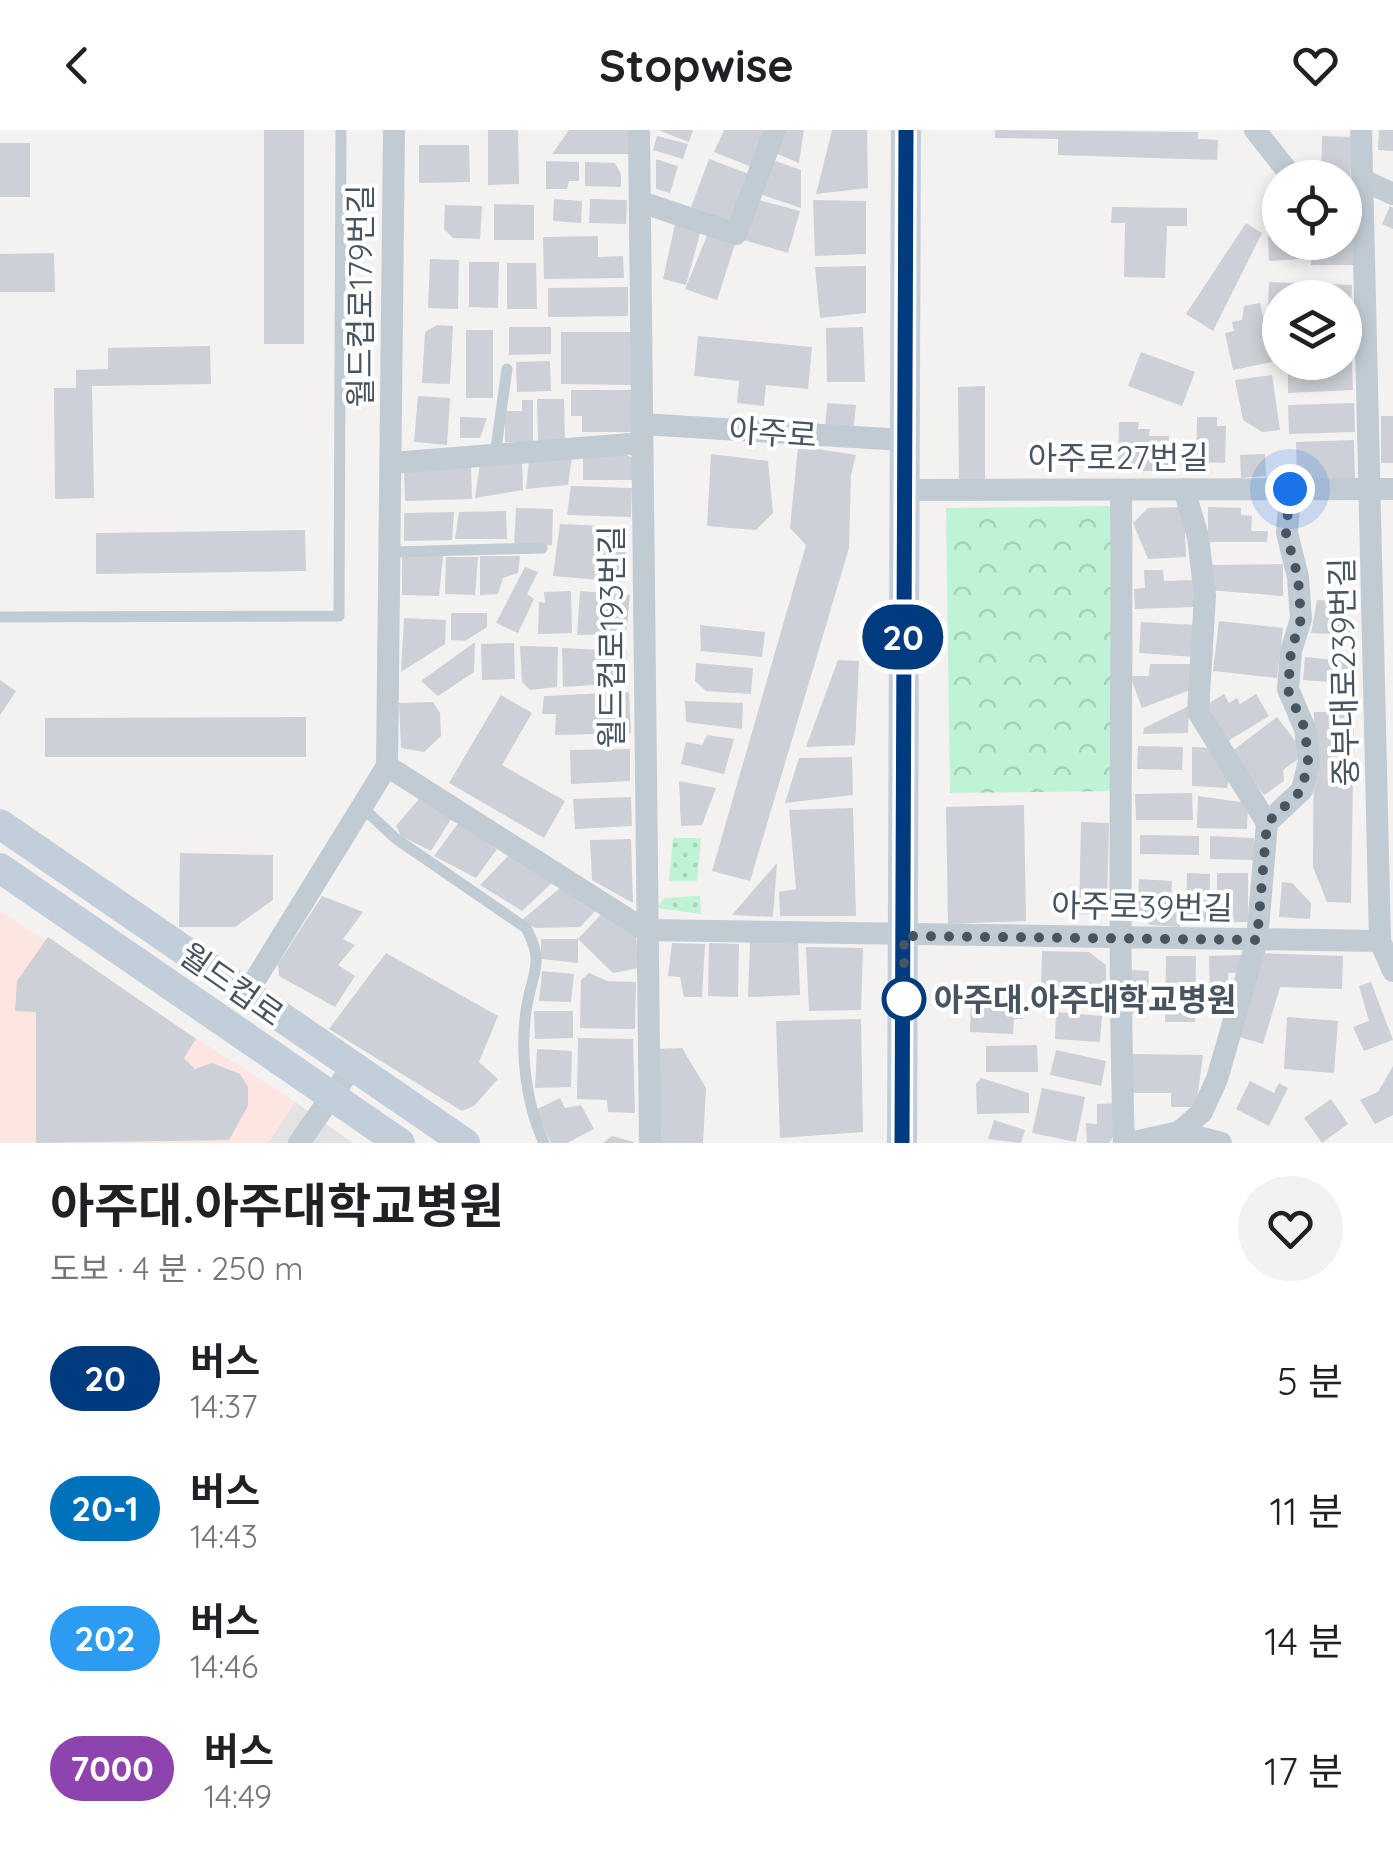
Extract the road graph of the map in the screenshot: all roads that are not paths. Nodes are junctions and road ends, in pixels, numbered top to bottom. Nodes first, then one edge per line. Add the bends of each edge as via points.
1 (341, 130) edge
2 (394, 130) edge
3 (639, 130) edge
4 (775, 130) edge
5 (906, 130) edge
6 (1255, 130) edge
7 (1361, 130) edge
8 (1279, 160) edge
9 (1363, 180) junction
10 (1362, 183) edge
11 (1393, 194) edge
12 (641, 202) junction
13 (1359, 260) edge
14 (506, 369) dead end
15 (642, 434) junction
16 (903, 440) junction
17 (495, 455) junction
18 (392, 463) junction
19 (1290, 489) junction
20 (1382, 489) edge
21 (903, 490) junction
22 (1121, 490) junction
23 (1184, 490) junction
24 (542, 548) dead end
25 (390, 552) junction
26 (0, 617) edge
27 (388, 766) junction
28 (361, 806) junction
29 (1267, 823) junction
30 (0, 824) edge
31 (0, 868) edge
32 (645, 930) junction
33 (904, 936) junction
34 (1118, 938) junction
35 (1257, 940) junction
36 (1380, 941) junction
37 (1393, 971) edge
38 (246, 994) junction
39 (352, 1067) junction
40 (332, 1094) junction
41 (1179, 1132) junction
42 (299, 1143) edge
43 (400, 1143) edge
44 (465, 1143) edge
45 (544, 1143) edge
46 (650, 1143) edge
47 (902, 1143) edge
48 (1126, 1143) edge
49 (1221, 1143) edge

1 - 26 lane via 339,616
2 - 18 street, 월드컵로179번길
3 - 12 street, 월드컵로193번길
4 - 12 street via 736,234
5 - 16 street
6 - 8 street
7 - 9 street, 중부대로239번길
9 - 10 street, 중부대로239번길
9 - 11 street
12 - 15 street, 월드컵로193번길
13 - 20 street, 중부대로239번길
14 - 17 lane
15 - 16 street, 아주로
15 - 17 street
15 - 32 street, 월드컵로193번길
16 - 21 street
17 - 18 street
18 - 25 street, 월드컵로179번길
19 - 20 street, 아주로27번길
19 - 23 street, 아주로27번길
19 - 29 street via 1286,533 1301,619 1288,690 1305,729 1308,761 1302,790
20 - 36 street, 중부대로239번길
21 - 22 street, 아주로27번길
21 - 33 street
22 - 23 street, 아주로27번길
22 - 34 street via 1124,816
23 - 29 street via 1205,596 1198,712
24 - 25 lane
25 - 27 street, 월드컵로179번길
27 - 28 street
27 - 32 street
28 - 38 street
28 - 45 lane via 395,838 526,928 537,948 526,1010 526,1068 532,1118
29 - 35 street
30 - 38 street, 월드컵로
31 - 40 street, 월드컵로
32 - 33 street
32 - 46 street, 월드컵로193번길
33 - 34 street, 아주로39번길
33 - 47 street
34 - 35 street, 아주로39번길
34 - 48 street
35 - 36 street, 아주로39번길
35 - 41 street via 1217,1080 1202,1112
36 - 37 street, 중부대로239번길
38 - 39 street, 월드컵로
39 - 40 street
39 - 44 street, 월드컵로
40 - 42 street
40 - 43 street, 월드컵로
41 - 48 street
41 - 49 street

